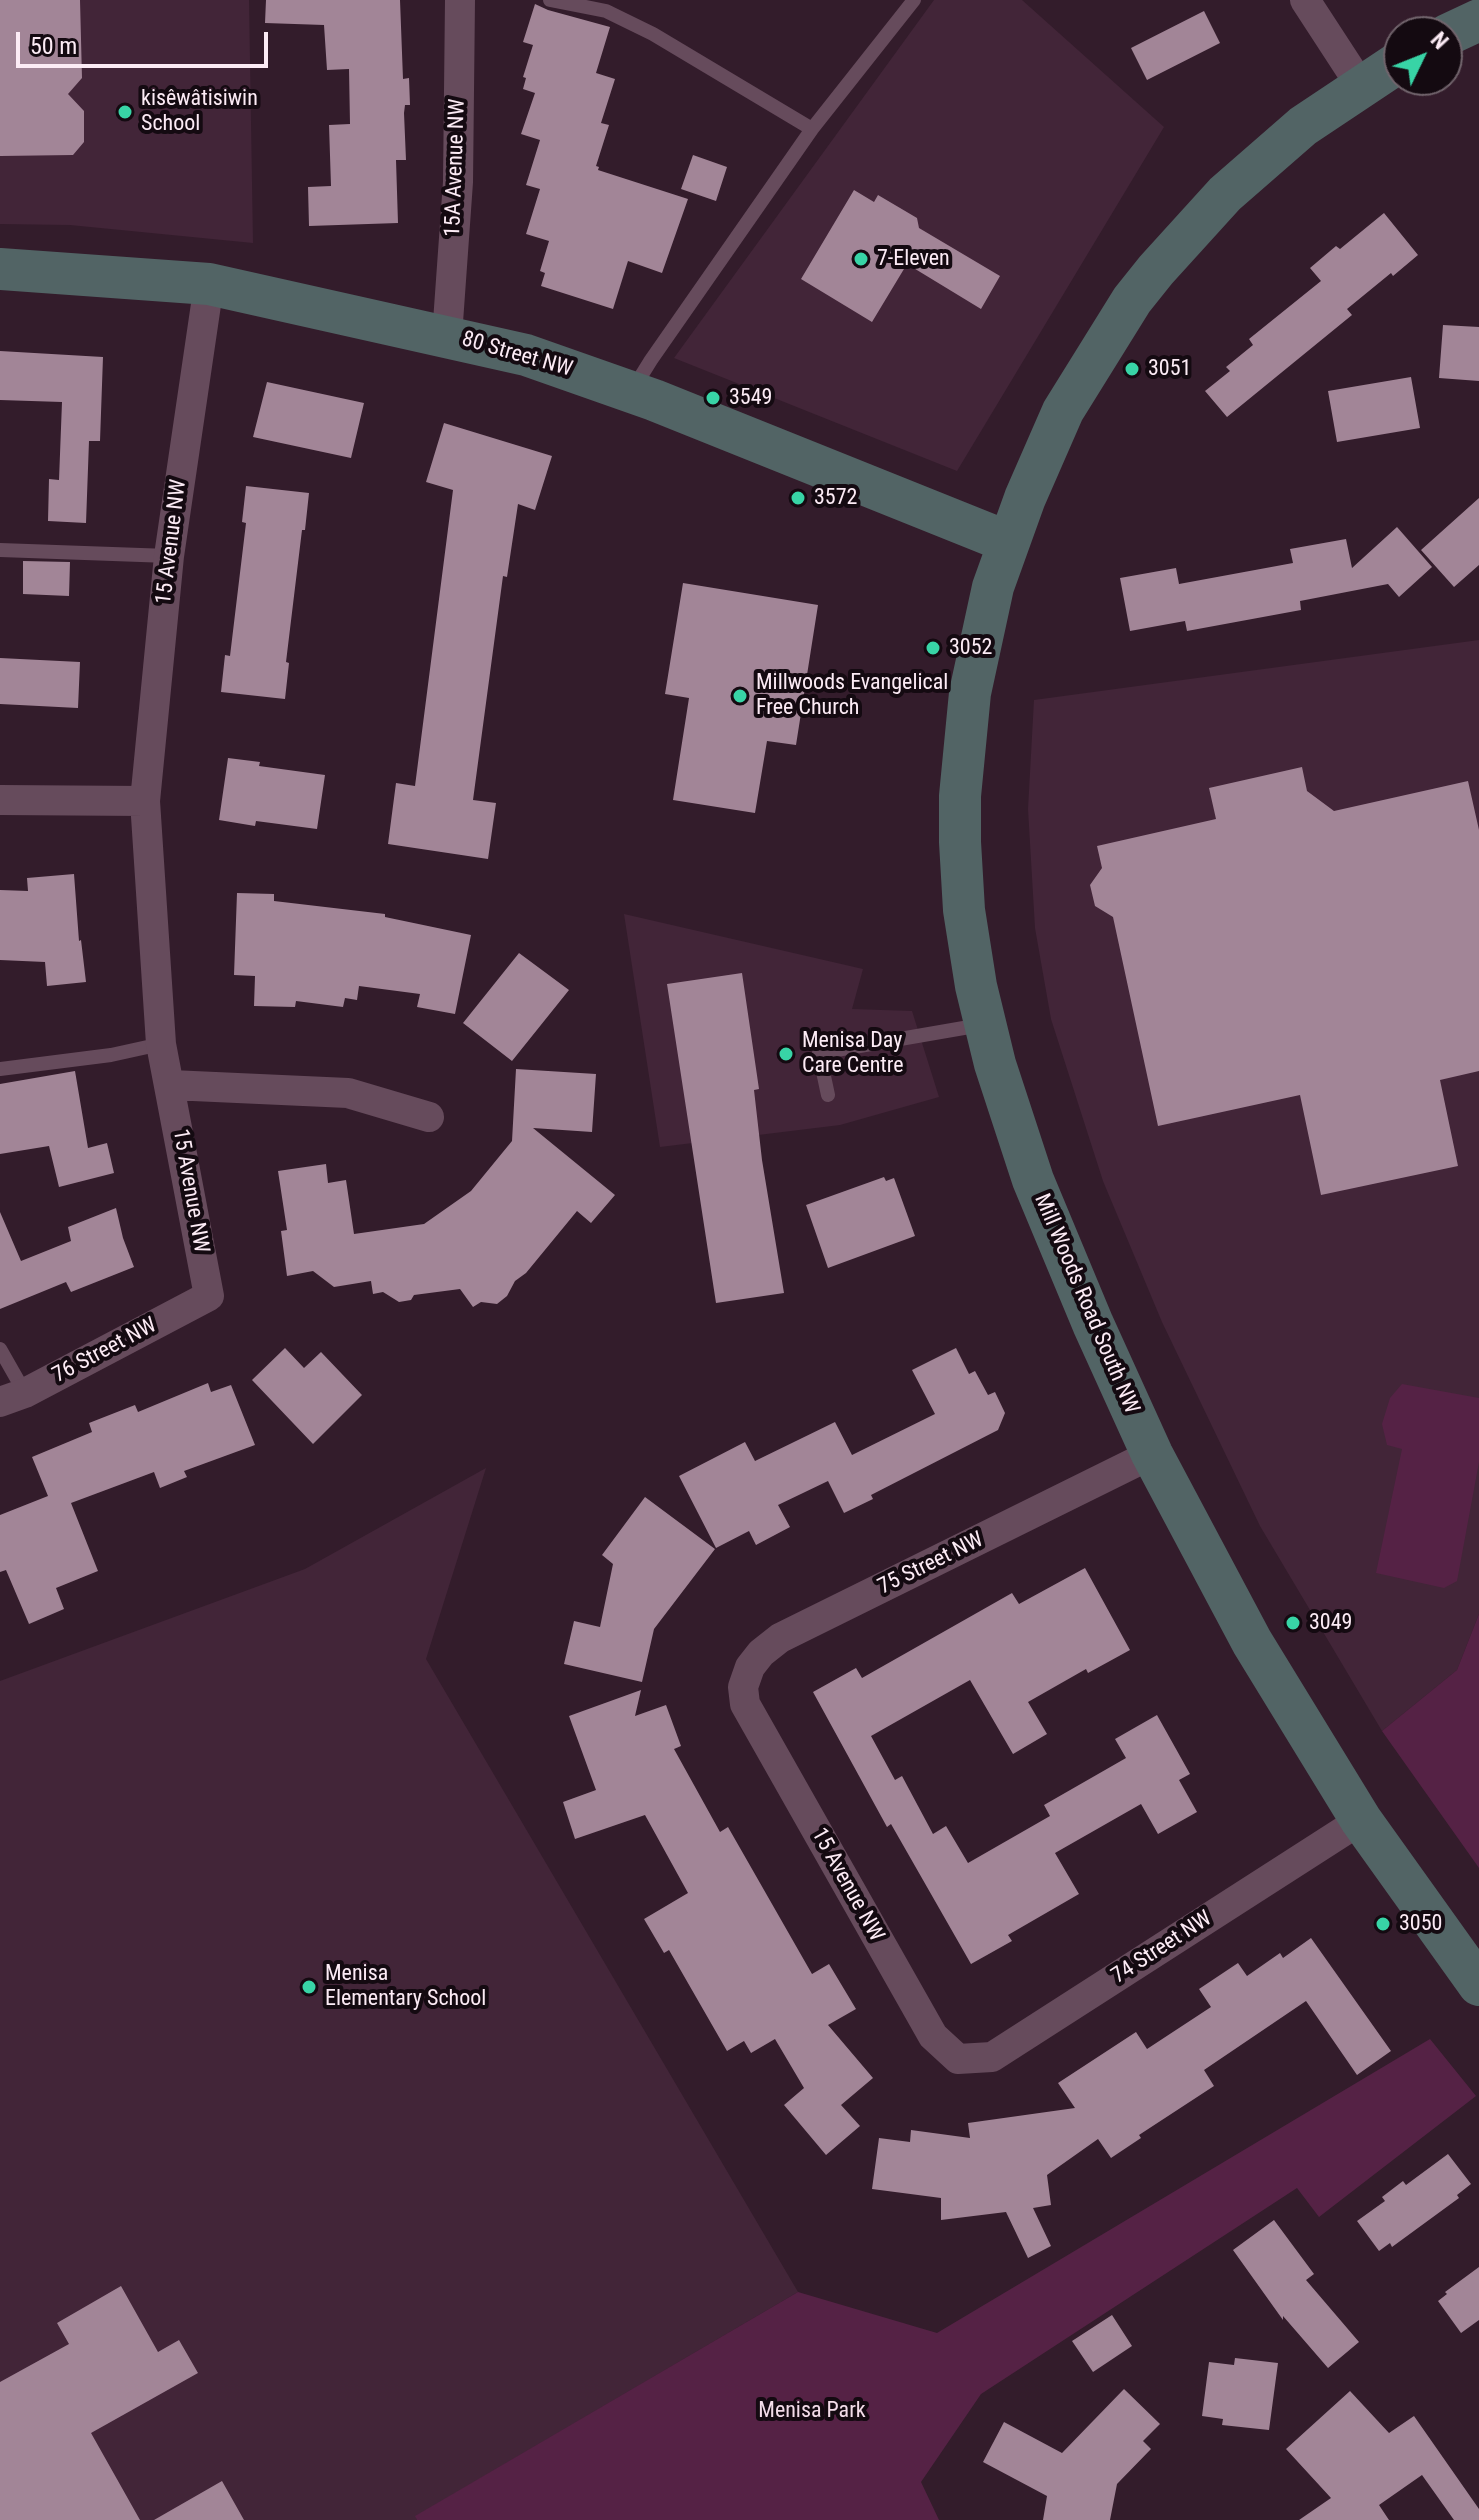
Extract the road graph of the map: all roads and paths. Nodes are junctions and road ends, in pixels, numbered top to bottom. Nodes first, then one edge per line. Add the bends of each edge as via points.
1 (460, 0) edge
2 (550, 0) edge
3 (914, 0) edge
4 (1305, 0) edge
5 (1383, 72) edge
6 (1361, 86) junction
7 (812, 129) junction
8 (0, 269) edge
9 (209, 284) junction
10 (447, 336) junction
11 (632, 391) junction
12 (1008, 542) junction
13 (0, 550) edge
14 (169, 556) junction
15 (0, 800) edge
16 (145, 801) junction
17 (985, 1024) junction
18 (161, 1044) junction
19 (0, 1069) edge
20 (171, 1085) junction
21 (828, 1095) dead end
22 (429, 1117) dead end
23 (209, 1296) joint
24 (0, 1349) edge
25 (12, 1398) edge
26 (1152, 1454) junction
27 (745, 1704) joint
28 (1361, 1820) junction
29 (1479, 1985) edge
30 (958, 2059) joint

1 - 10 street, 15A Avenue NW via 458,182
2 - 7 lane via 606,11 653,34
3 - 7 lane
4 - 6 street
5 - 6 street, Mill Woods Road South NW
6 - 12 street, Mill Woods Road South NW via 1303,126 1225,194 1140,290 1063,411
7 - 11 lane
8 - 9 street, 80 Street NW
9 - 10 street, 80 Street NW
9 - 14 street, 15 Avenue NW
10 - 11 street, 80 Street NW via 526,355
11 - 12 street, 80 Street NW
12 - 17 street, Mill Woods Road South NW via 980,640 960,796 964,910
13 - 14 lane
14 - 16 street, 15 Avenue NW
15 - 16 street
16 - 18 street, 15 Avenue NW
17 - 21 lane via 819,1053
17 - 26 street, Mill Woods Road South NW via 1033,1180
18 - 19 lane
18 - 20 street, 15 Avenue NW
20 - 22 street via 348,1093
20 - 23 street, 15 Avenue NW
23 - 25 street, 76 Street NW
24 - 25 lane
26 - 27 street, 75 Street NW via 780,1638 750,1667 743,1687
26 - 28 street, Mill Woods Road South NW via 1224,1592
27 - 30 street, 15 Avenue NW via 933,2036
28 - 29 street, Mill Woods Road South NW
28 - 30 street, 74 Street NW via 992,2057

